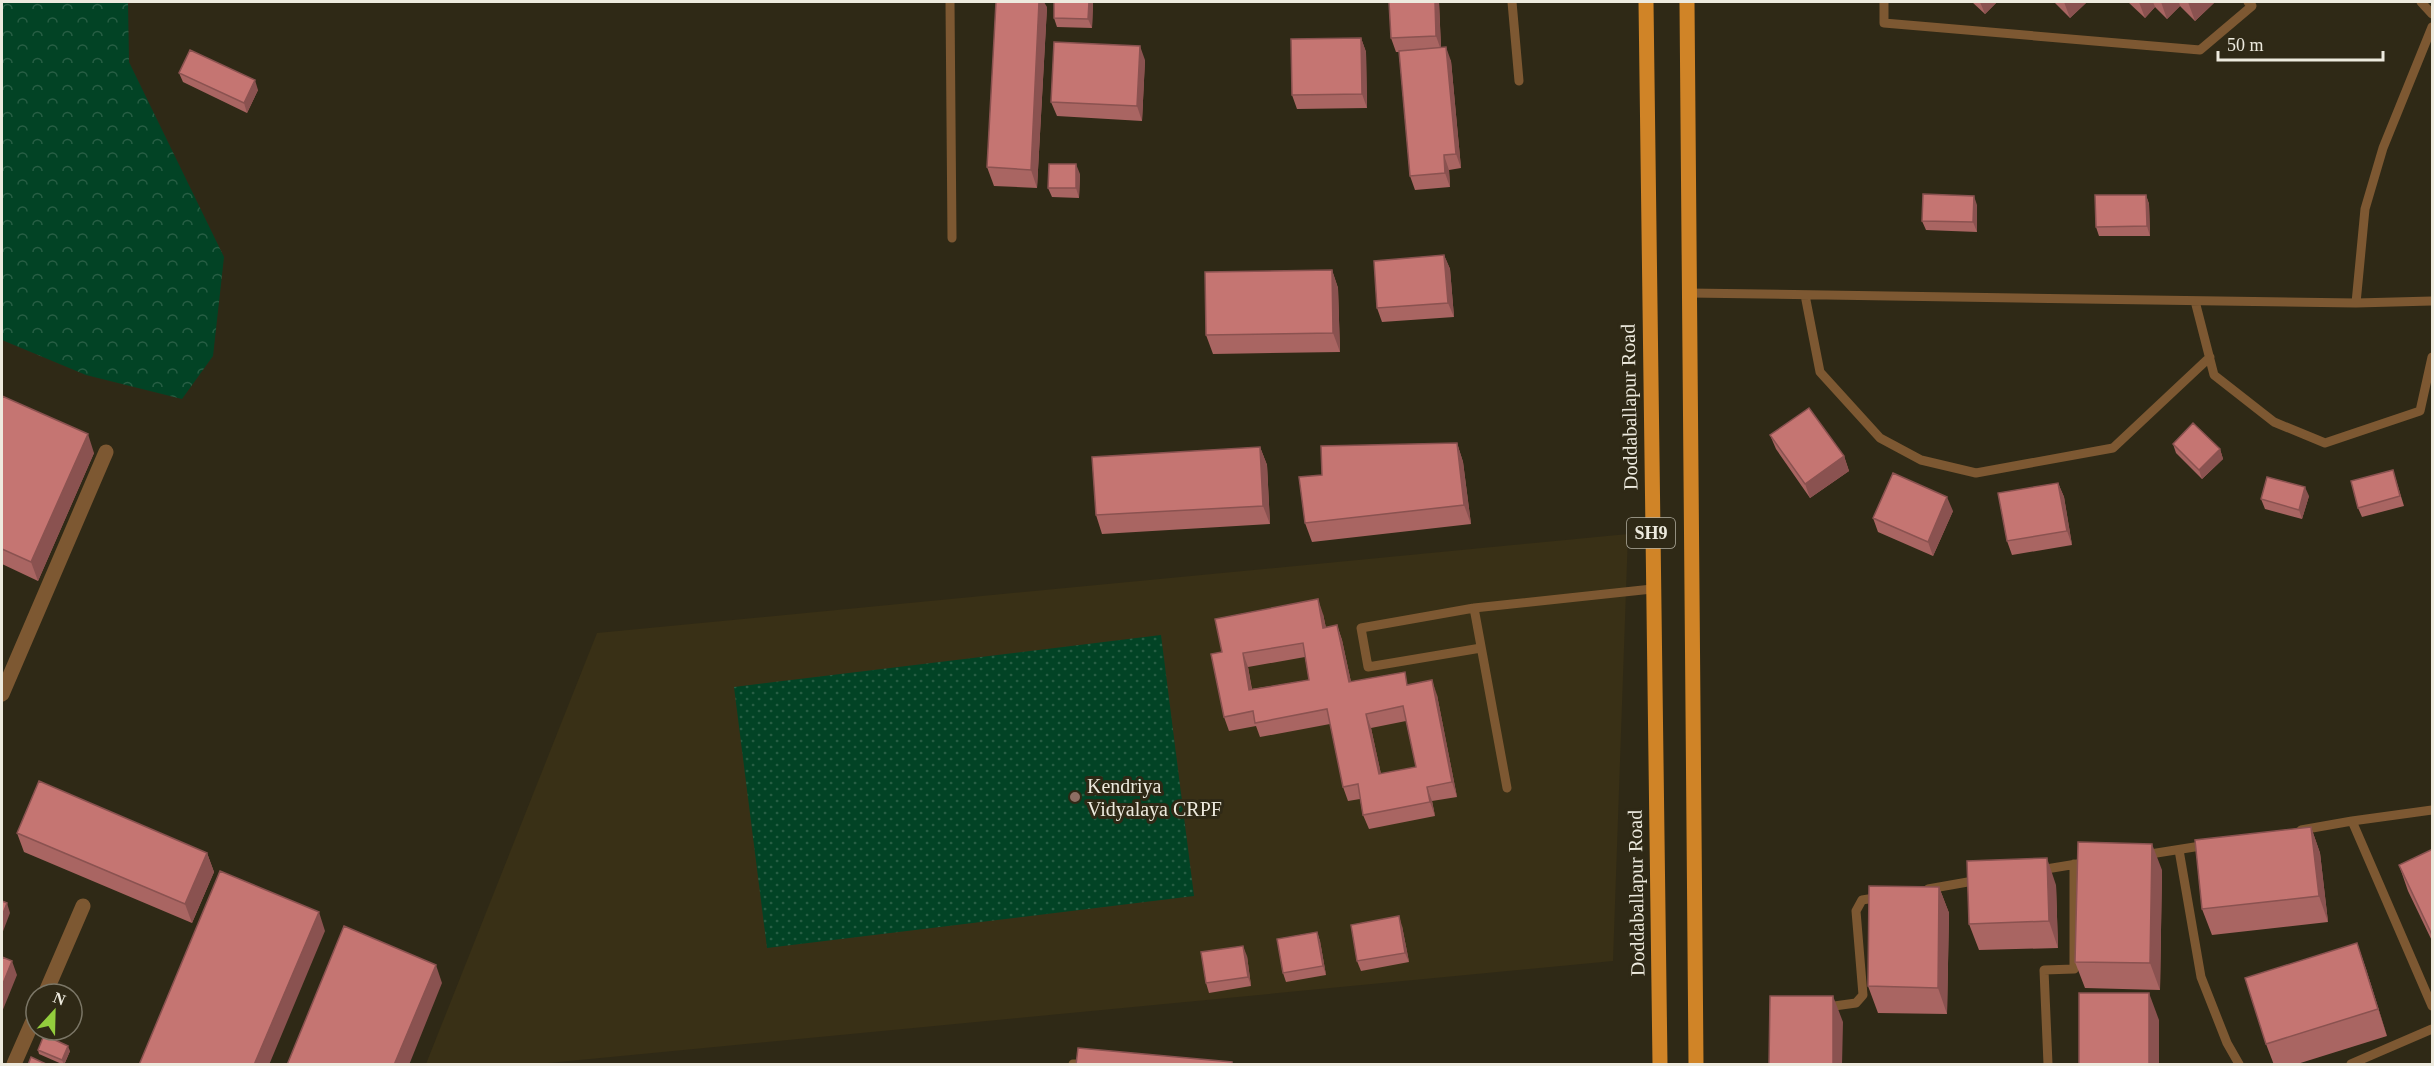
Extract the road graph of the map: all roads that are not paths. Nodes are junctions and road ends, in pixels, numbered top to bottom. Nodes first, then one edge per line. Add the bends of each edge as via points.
1 (950, 2) edge
2 (1512, 2) edge
3 (1646, 2) edge
4 (1687, 2) edge
5 (1884, 2) edge
6 (2248, 2) edge
7 (2421, 2) edge
8 (2433, 14) edge
9 (2433, 27) edge
10 (1518, 81) dead end
11 (952, 238) dead end
12 (1689, 293) junction
13 (1804, 295) junction
14 (2195, 301) junction
15 (2433, 301) edge
16 (2356, 303) junction
17 (2210, 357) junction
18 (2433, 357) edge
19 (106, 452) dead end
20 (1652, 590) junction
21 (1474, 608) junction
22 (1481, 648) junction
23 (2, 694) edge
24 (1507, 788) dead end
25 (2433, 810) edge
26 (2352, 822) junction
27 (2294, 831) edge
28 (2214, 844) edge
29 (2179, 850) junction
30 (2133, 856) edge
31 (2098, 861) edge
32 (2074, 864) junction
33 (2027, 872) edge
34 (1992, 878) edge
35 (1921, 890) edge
36 (1886, 896) edge
37 (83, 906) dead end
38 (50, 982) edge
39 (2433, 1006) edge
40 (1818, 1008) edge
41 (2433, 1029) edge
42 (24, 1042) edge
43 (14, 1065) edge
44 (1073, 1065) edge
45 (1088, 1065) edge
46 (1660, 1065) edge
47 (1695, 1065) edge
48 (2048, 1065) edge
49 (2240, 1065) edge
50 (2351, 1065) edge

1 - 11 lane
2 - 10 lane
3 - 20 main road, Doddaballapur Road / SH9
4 - 12 main road, SH9
5 - 6 lane via 1884,23 2200,50 2252,6
7 - 8 lane
9 - 16 lane via 2383,148 2365,209
12 - 13 lane
12 - 47 main road, SH9
13 - 14 lane
13 - 17 lane via 1820,372 1880,438 1921,460 1976,473 2113,448
14 - 16 lane
14 - 17 lane
15 - 16 lane
17 - 18 lane via 2214,375 2274,422 2325,443 2421,411
19 - 23 street
20 - 21 lane
20 - 46 main road, Doddaballapur Road / SH9
21 - 22 lane
21 - 22 lane via 1361,628 1368,668
22 - 24 lane
25 - 26 lane
26 - 27 lane
26 - 39 lane
28 - 29 lane
29 - 30 lane
29 - 49 lane via 2201,977
31 - 32 lane
32 - 33 lane
32 - 48 lane via 2074,969 2044,970
34 - 35 lane
36 - 40 lane via 1863,900 1856,911 1863,995 1856,1004
37 - 38 street
41 - 50 lane
42 - 43 street
44 - 45 lane

